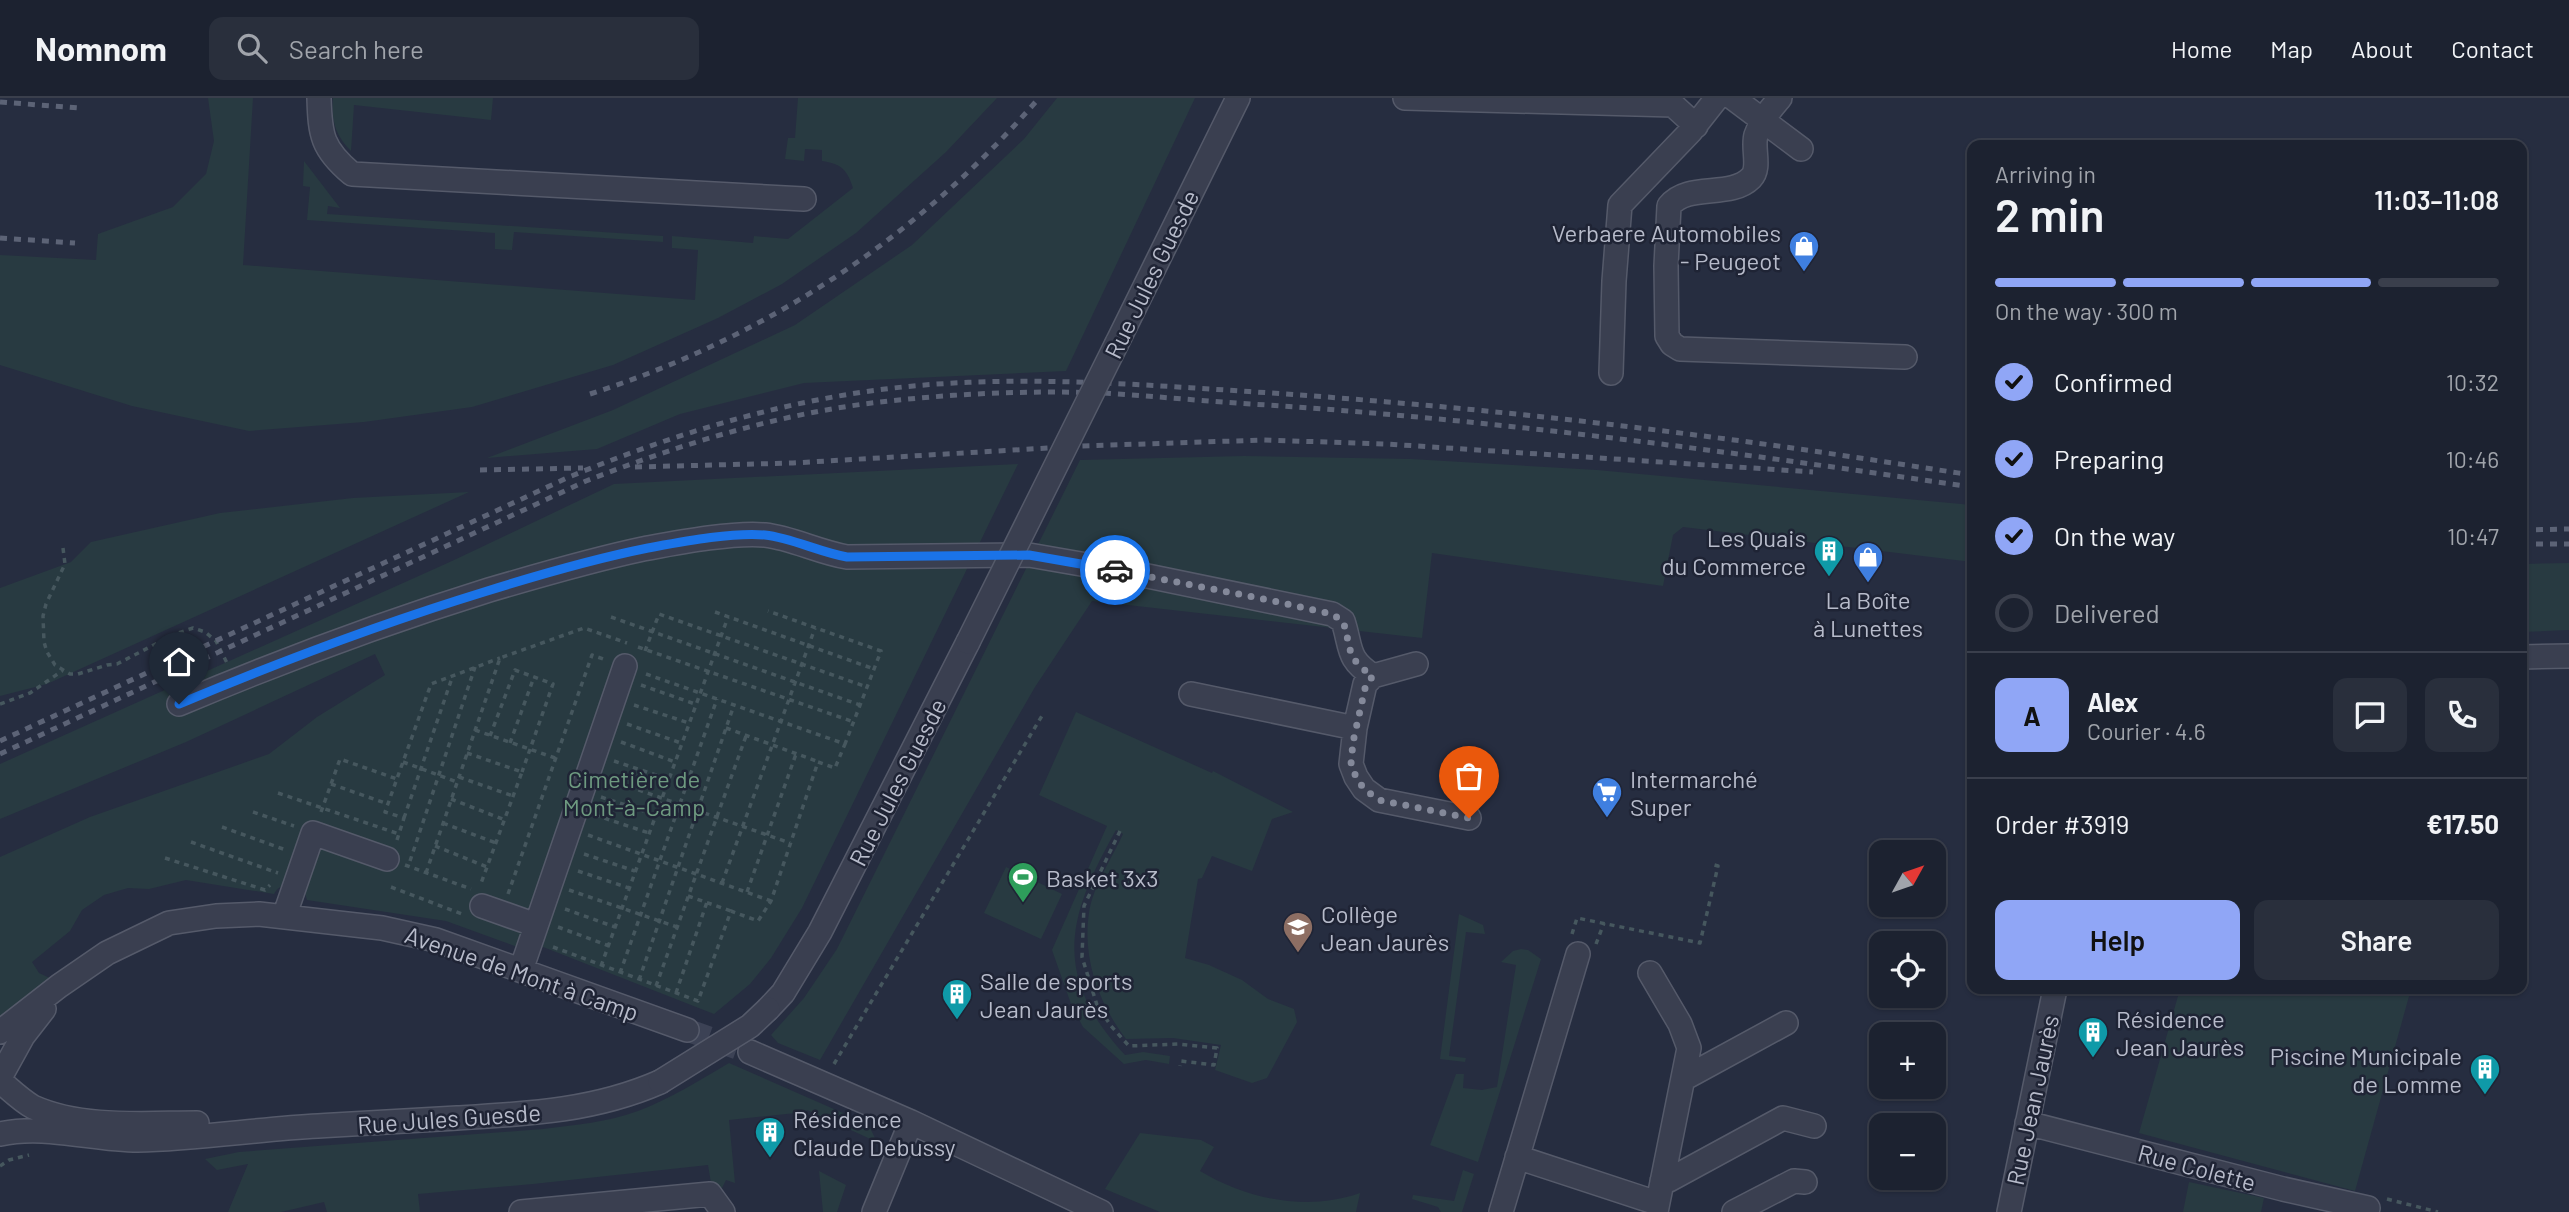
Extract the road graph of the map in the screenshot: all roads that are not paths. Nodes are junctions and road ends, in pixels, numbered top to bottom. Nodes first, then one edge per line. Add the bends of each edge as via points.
1 (319, 98) edge
2 (1238, 98) edge
3 (1405, 98) edge
4 (1717, 98) edge
5 (1733, 98) edge
6 (1780, 98) edge
7 (1762, 120) junction
8 (1696, 125) junction
9 (1801, 149) dead end
10 (804, 199) dead end
11 (1905, 357) dead end
12 (1611, 373) dead end
13 (2569, 656) edge
14 (2527, 657) edge
15 (1416, 664) dead end
16 (635, 670) road end
17 (1373, 676) junction
18 (1191, 694) dead end
19 (179, 704) dead end
20 (1355, 728) junction
21 (1469, 818) dead end
22 (567, 835) junction
23 (395, 862) road end
24 (492, 909) road end
25 (284, 917) junction
26 (1575, 945) road end
27 (521, 970) junction
28 (1650, 973) dead end
29 (75, 975) junction
30 (2054, 994) edge
31 (1787, 1023) dead end
32 (687, 1030) tunnel mouth
33 (0, 1032) edge
34 (750, 1052) tunnel mouth
35 (3, 1077) edge
36 (1685, 1078) junction
37 (911, 1122) junction
38 (2027, 1122) junction
39 (1814, 1126) dead end
40 (295, 1127) junction
41 (0, 1132) edge
42 (1517, 1157) junction
43 (1662, 1181) junction
44 (1805, 1182) dead end
45 (1657, 1208) edge
46 (2368, 1208) road end
47 (1093, 1210) edge
48 (521, 1212) edge
49 (723, 1212) edge
50 (874, 1212) edge
51 (1501, 1212) edge
52 (1736, 1212) edge
53 (2009, 1212) edge

1 - 10 street via 320,132 335,160 352,174
2 - 40 street, Rue Jules Guesde, bridge via 968,642 820,932 783,993 750,1026 660,1082 615,1100 516,1115
3 - 8 street via 1673,105
4 - 8 street
5 - 7 street
6 - 7 street
7 - 9 street
7 - 11 street via 1755,138 1756,168 1751,178 1735,186 1687,194 1669,206 1667,336 1680,349
8 - 12 street via 1620,205
13 - 14 street
15 - 17 street
16 - 22 street
17 - 19 street via 1353,659 1343,621 1332,614 1029,555 847,557 763,535 678,543 538,576 418,612
17 - 20 street via 1366,684
18 - 20 street
20 - 21 street via 1351,764 1364,789 1379,800
22 - 24 street
22 - 27 street
23 - 25 street via 313,833
25 - 27 street, Avenue de Mont à Camp via 382,928 436,940
25 - 29 street, Avenue de Mont à Camp via 216,916 169,923 107,953
26 - 42 street
27 - 32 street, Avenue de Mont à Camp
28 - 36 street via 1688,1041
29 - 33 street, Avenue de Mont à Camp
29 - 35 street, Avenue de Mont à Camp via 18,1043
30 - 38 street, Rue Jean Jaurès
31 - 36 street
34 - 37 street
35 - 40 street, Rue Jules Guesde via 34,1107 91,1120
35 - 41 street via 8,1109
36 - 43 street
37 - 47 street
37 - 50 street
38 - 46 street, Rue Colette
38 - 53 street, Rue Jean Jaurès
39 - 43 street via 1783,1118
40 - 41 street, Rue Jules Guesde via 135,1140
42 - 45 street
42 - 51 street
43 - 45 street
44 - 52 street via 1794,1181
48 - 49 street via 710,1194

